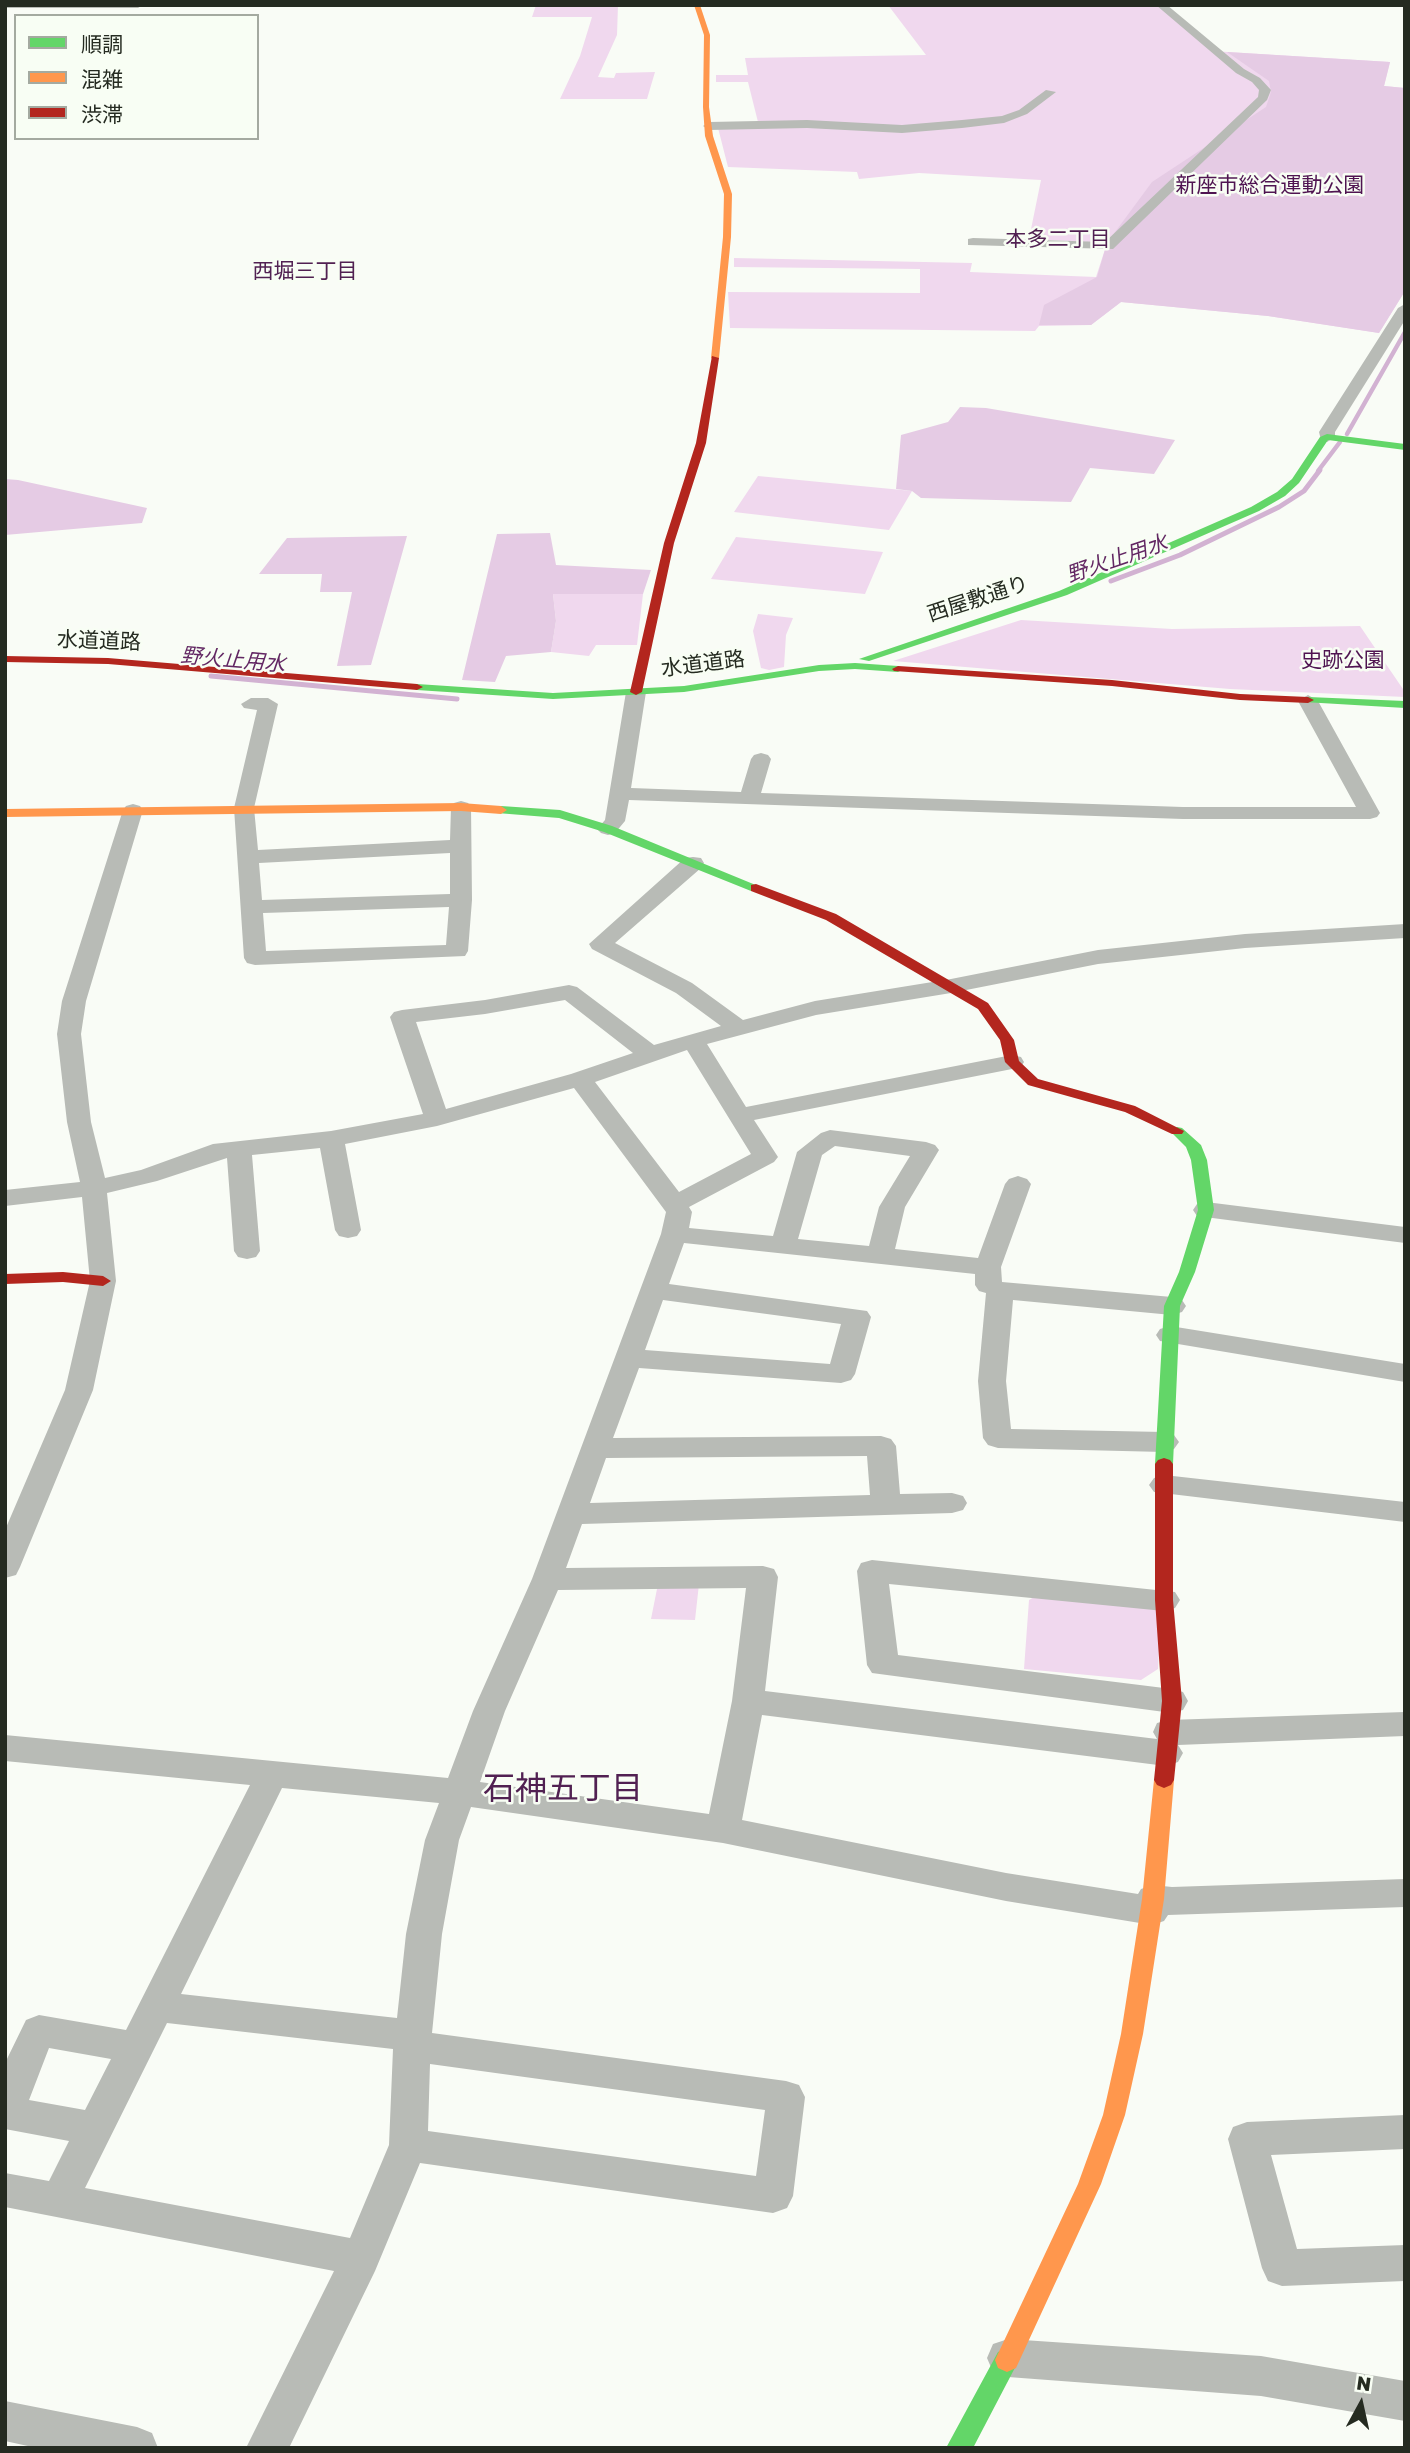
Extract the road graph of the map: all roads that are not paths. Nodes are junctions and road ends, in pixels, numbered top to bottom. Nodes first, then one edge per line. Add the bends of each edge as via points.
1 (7, 5) edge
2 (138, 5) edge
3 (696, 5) edge
4 (1161, 5) edge
5 (1050, 92) dead end
6 (709, 126) junction
7 (974, 242) dead end
8 (1405, 308) edge
9 (1327, 437) junction
10 (1405, 447) edge
11 (5, 659) edge
12 (855, 666) junction
13 (636, 692) junction
14 (1308, 701) junction
15 (251, 704) dead end
16 (1405, 705) edge
17 (761, 759) dead end
18 (620, 794) junction
19 (749, 798) junction
20 (461, 807) junction
21 (244, 808) junction
22 (133, 810) junction
23 (5, 813) edge
24 (608, 828) junction
25 (462, 846) junction
26 (249, 857) junction
27 (694, 863) junction
28 (461, 900) junction
29 (251, 907) junction
30 (1405, 931) edge
31 (951, 986) junction
32 (738, 1027) junction
33 (693, 1040) junction
34 (650, 1054) junction
35 (1012, 1062) junction
36 (580, 1079) junction
37 (739, 1116) junction
38 (437, 1119) junction
39 (331, 1139) junction
40 (239, 1149) junction
41 (1018, 1184) dead end
42 (94, 1188) junction
43 (5, 1198) edge
44 (1206, 1210) junction
45 (675, 1219) junction
46 (348, 1230) dead end
47 (1405, 1235) edge
48 (783, 1246) junction
49 (247, 1251) dead end
50 (880, 1256) junction
51 (5, 1279) edge
52 (994, 1279) junction
53 (103, 1281) junction
54 (654, 1290) junction
55 (1172, 1306) junction
56 (1170, 1335) junction
57 (628, 1358) junction
58 (1405, 1373) edge
59 (1164, 1442) junction
60 (595, 1448) junction
61 (1164, 1485) junction
62 (952, 1503) dead end
63 (886, 1505) junction
64 (1405, 1511) edge
65 (570, 1514) junction
66 (5, 1567) edge
67 (547, 1579) junction
68 (1164, 1600) junction
69 (748, 1701) junction
70 (1405, 1724) edge
71 (1169, 1728) junction
72 (5, 1748) edge
73 (272, 1774) junction
74 (459, 1792) junction
75 (723, 1830) junction
76 (1405, 1893) edge
77 (1152, 1905) junction
78 (156, 2006) junction
79 (412, 2041) junction
80 (136, 2047) junction
81 (5, 2112) edge
82 (94, 2129) junction
83 (1405, 2132) edge
84 (408, 2145) junction
85 (5, 2190) edge
86 (60, 2199) junction
87 (361, 2258) junction
88 (1405, 2263) edge
89 (1008, 2358) junction
90 (1405, 2402) edge
91 (5, 2421) edge
92 (137, 2448) edge
93 (267, 2448) edge
94 (959, 2448) edge

1 - 2 street
3 - 6 street via 707,35
4 - 7 street via 1256,80 1265,90 1263,98 1108,246
5 - 6 street via 1023,112 1004,119 950,125 902,129 807,124
6 - 13 street via 728,194 719,332 701,443 669,543
8 - 9 street
9 - 10 street
9 - 12 street, 西屋敷通り via 1296,481 1255,509 1063,593 881,653
11 - 13 street, 水道道路 via 237,670 519,695
12 - 13 street, 水道道路
12 - 14 street, 水道道路
13 - 18 street
14 - 16 street, 水道道路
14 - 19 street via 1370,813 1183,813
15 - 21 street via 268,704
17 - 19 street
18 - 19 street
18 - 24 street via 615,821
20 - 21 street
20 - 24 street via 560,814
20 - 25 street
21 - 22 street
21 - 26 street
22 - 23 street
22 - 42 street via 69,1034 79,1122
24 - 27 street
25 - 26 street
25 - 28 street
26 - 29 street
27 - 31 street via 831,918
27 - 32 street via 600,944 684,988
28 - 29 street
28 - 29 street via 457,951 255,958
30 - 31 street via 1245,941 1098,957
31 - 32 street via 815,1008
31 - 35 street via 983,1006 1007,1040
32 - 33 street
33 - 34 street
33 - 37 street
34 - 36 street
34 - 38 street via 569,992 402,1017
35 - 37 street
35 - 44 street via 1033,1082 1130,1109 1174,1128 1193,1145
36 - 38 street
36 - 45 street
37 - 45 street via 765,1157
38 - 39 street
39 - 40 street
39 - 46 street
40 - 42 street via 213,1152 148,1176
40 - 49 street
41 - 52 street
42 - 43 street
42 - 53 street
44 - 47 street
44 - 55 street
45 - 48 street
45 - 54 street
48 - 50 street
48 - 50 street via 810,1152 830,1138 926,1150 892,1207
50 - 52 street
51 - 53 street
52 - 55 street
52 - 59 street via 992,1381 998,1438
53 - 66 street via 79,1390
54 - 57 street
54 - 57 street via 858,1317 841,1374
55 - 56 street
56 - 58 street
56 - 59 street
57 - 60 street
59 - 61 street
60 - 63 street via 881,1446
60 - 65 street
61 - 64 street
61 - 68 street
62 - 63 street
63 - 65 street
65 - 67 street
67 - 69 street via 763,1577
67 - 74 street
68 - 71 street
68 - 71 street via 872,1571 883,1665
69 - 71 street
69 - 75 street
70 - 71 street via 1194,1733
71 - 77 street
72 - 73 street
73 - 74 street
73 - 78 street
74 - 75 street
74 - 79 street via 442,1840 425,1924
75 - 77 street via 1006,1887
76 - 77 street
77 - 89 street via 1114,2115 1089,2184
78 - 79 street
78 - 80 street
79 - 84 street
79 - 84 street via 786,2097 773,2196
80 - 81 street via 39,2031
80 - 82 street
81 - 82 street
82 - 86 street
83 - 88 street via 1247,2139 1282,2268
84 - 87 street
85 - 86 street
86 - 87 street
87 - 93 street
89 - 90 street via 1261,2376
89 - 94 street
91 - 92 street

